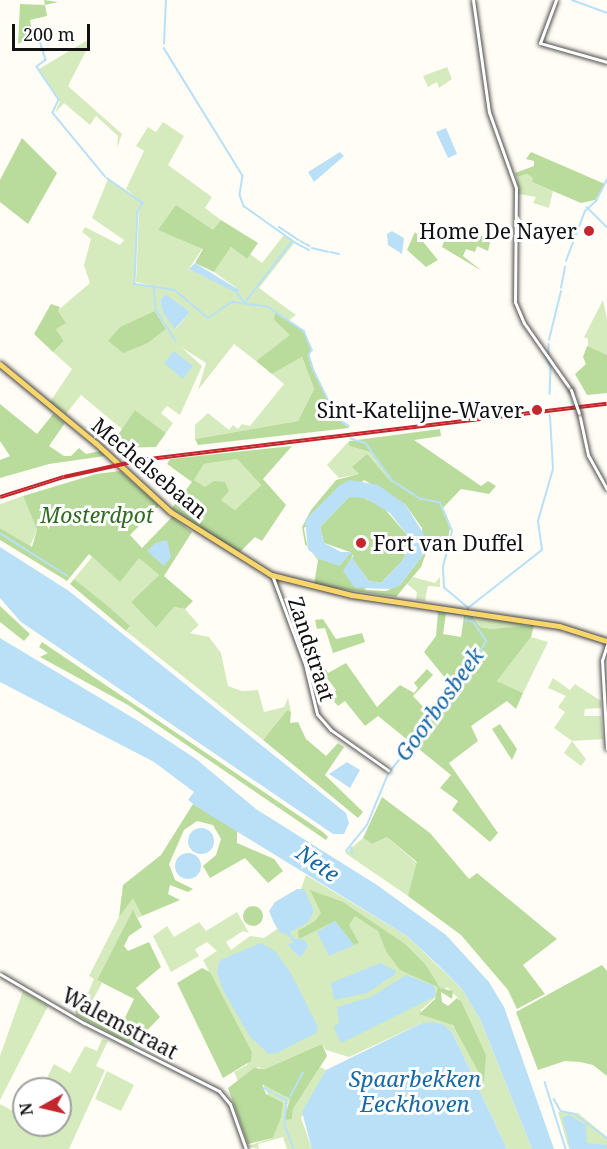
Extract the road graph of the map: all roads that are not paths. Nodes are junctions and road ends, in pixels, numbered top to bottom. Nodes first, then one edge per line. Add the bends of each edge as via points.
1 (473, 0) edge
2 (556, 0) edge
3 (607, 62) edge
4 (0, 364) edge
5 (607, 489) edge
6 (272, 575) junction
7 (607, 643) edge
8 (607, 749) edge
9 (388, 770) dead end
10 (0, 974) edge
11 (246, 1149) edge

1 - 5 street, bridge via 489,112 516,188 515,302 524,323 571,390 588,455
2 - 3 street via 540,43
4 - 6 main road, Mechelsebaan via 98,444 176,516
6 - 7 main road, Mechelsebaan via 346,594 560,626
6 - 9 street, Zandstraat via 306,666 317,714 331,730
7 - 8 street via 602,660
10 - 11 street, Walemstraat via 227,1098

